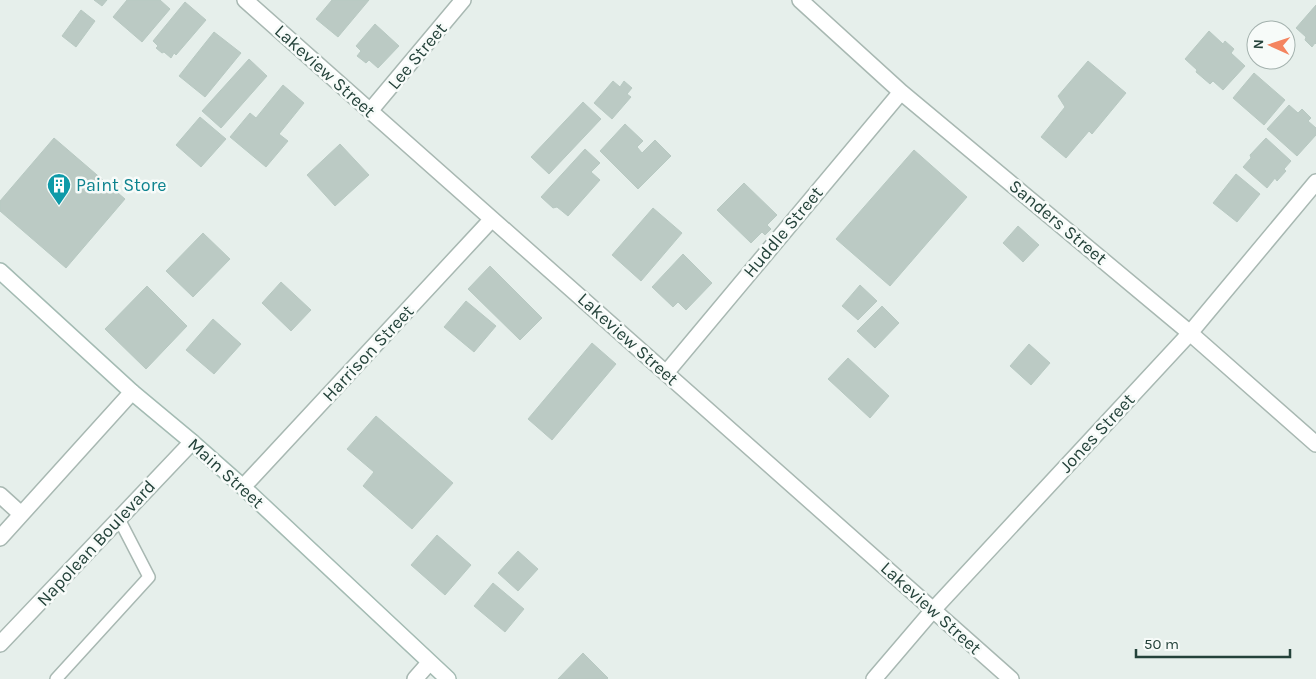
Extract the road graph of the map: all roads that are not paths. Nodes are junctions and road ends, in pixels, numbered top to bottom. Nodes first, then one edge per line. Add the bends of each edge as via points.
1 (244, 0) edge
2 (463, 0) edge
3 (800, 0) edge
4 (901, 92) junction
5 (370, 111) junction
6 (1316, 182) edge
7 (492, 219) junction
8 (0, 271) edge
9 (1190, 333) junction
10 (666, 373) junction
11 (132, 392) junction
12 (192, 442) junction
13 (1316, 444) edge
14 (243, 487) junction
15 (0, 495) edge
16 (22, 514) junction
17 (119, 519) junction
18 (0, 538) edge
19 (933, 610) junction
20 (0, 644) edge
21 (429, 663) junction
22 (56, 679) edge
23 (415, 679) edge
24 (448, 679) edge
25 (874, 679) edge
26 (1011, 679) edge

1 - 5 street, Lakeview Street
2 - 5 street, Lee Street
3 - 4 street, Sanders Street
4 - 9 street, Sanders Street
4 - 10 street, Huddle Street
5 - 7 street, Lakeview Street
6 - 9 street, Jones Street
7 - 10 street, Lakeview Street
7 - 14 street, Harrison Street
8 - 11 street, Main Street
9 - 13 street, Sanders Street
9 - 19 street, Jones Street
10 - 19 street, Lakeview Street
11 - 12 street, Main Street
11 - 16 street
12 - 14 street, Main Street
12 - 17 street, Napolean Boulevard
14 - 21 street, Main Street
15 - 16 street
16 - 18 street
17 - 20 street, Napolean Boulevard
17 - 22 lane via 149,577
19 - 25 street, Jones Street
19 - 26 street, Lakeview Street
21 - 23 street
21 - 24 street, Main Street

